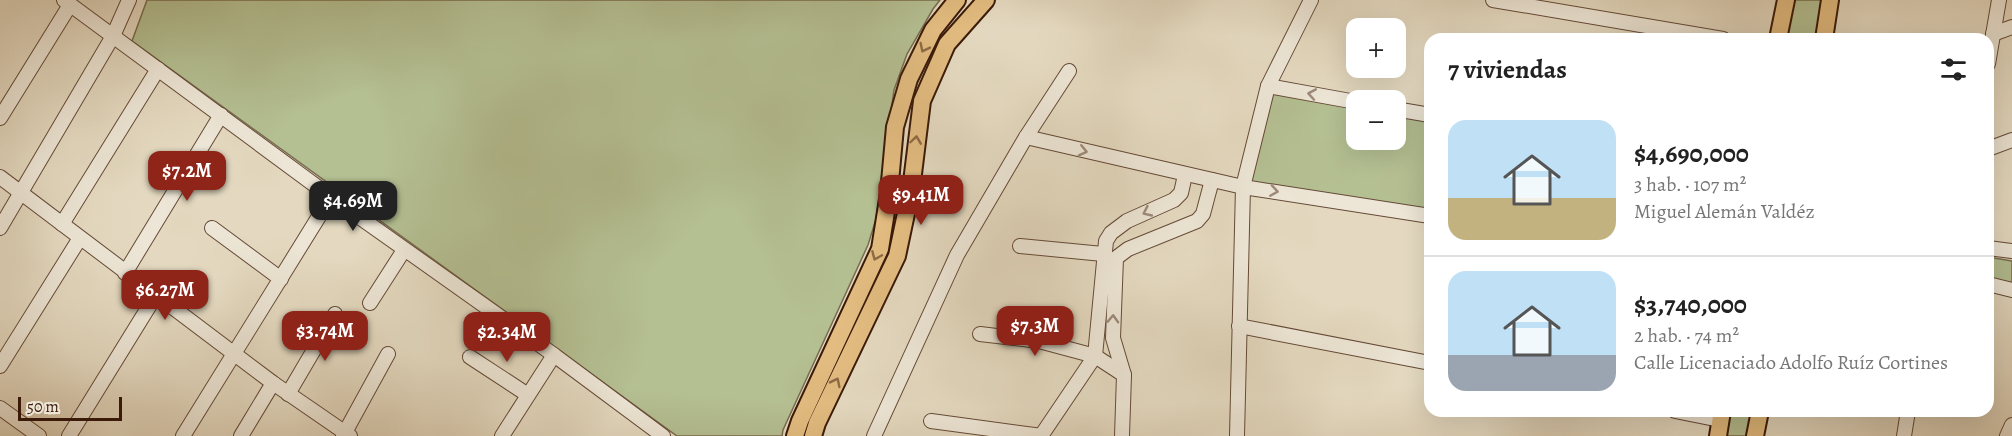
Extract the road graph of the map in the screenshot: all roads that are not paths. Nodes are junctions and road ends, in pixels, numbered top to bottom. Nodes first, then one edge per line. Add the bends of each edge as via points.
1 (129, 0) edge
2 (957, 0) edge
3 (986, 0) edge
4 (1311, 0) edge
5 (1493, 0) edge
6 (1786, 0) edge
7 (1830, 0) edge
8 (1999, 0) edge
9 (67, 2) edge
10 (2012, 27) edge
11 (1688, 33) edge
12 (1779, 33) edge
13 (1825, 33) edge
14 (1993, 33) edge
15 (1994, 34) edge
16 (113, 36) junction
17 (158, 69) junction
18 (1069, 71) dead end
19 (1268, 86) junction
20 (1346, 100) edge
21 (1406, 111) edge
22 (1424, 114) edge
23 (221, 115) junction
24 (0, 118) edge
25 (1026, 137) junction
26 (2012, 140) edge
27 (1994, 147) edge
28 (1185, 175) junction
29 (0, 177) edge
30 (1212, 180) junction
31 (1243, 187) junction
32 (21, 193) junction
33 (332, 197) junction
34 (1424, 215) edge
35 (62, 224) junction
36 (0, 228) edge
37 (212, 228) dead end
38 (80, 238) junction
39 (1020, 246) dead end
40 (1994, 249) edge
41 (404, 250) junction
42 (2012, 251) edge
43 (1103, 254) junction
44 (125, 273) junction
45 (281, 279) junction
46 (1994, 286) edge
47 (2012, 290) edge
48 (156, 295) junction
49 (370, 303) dead end
50 (335, 314) dead end
51 (1239, 326) junction
52 (980, 334) dead end
53 (234, 354) junction
54 (388, 354) dead end
55 (554, 355) junction
56 (1095, 356) junction
57 (470, 357) dead end
58 (1424, 362) edge
59 (0, 366) edge
60 (1124, 375) junction
61 (273, 383) junction
62 (288, 394) junction
63 (528, 395) junction
64 (0, 408) edge
65 (1700, 417) edge
66 (1759, 417) edge
67 (1907, 417) edge
68 (931, 421) dead end
69 (1720, 422) edge
70 (2012, 425) edge
71 (346, 435) edge
72 (39, 436) edge
73 (69, 436) edge
74 (183, 436) edge
75 (241, 436) edge
76 (502, 436) edge
77 (663, 436) edge
78 (795, 436) edge
79 (813, 436) edge
80 (874, 436) edge
81 (1041, 436) edge
82 (1122, 436) edge
83 (1237, 436) edge
84 (1755, 436) edge
85 (1904, 436) edge
86 (2007, 436) edge

1 - 16 street
2 -> 78 main road via 933,30 909,79 896,127 880,249
79 -> 3 main road via 897,256 911,190 922,102 947,44
4 - 19 street
5 - 11 street
6 - 12 main road
7 - 13 main road
8 - 14 street
9 - 16 street
9 - 24 street
10 - 15 street
16 - 17 street
16 - 32 street
17 - 23 street
17 - 35 street
18 - 25 street
20 -> 19 street
19 - 31 street
21 - 22 street
23 - 33 street
23 - 44 street
25 -> 28 street
25 - 80 street via 957,255
26 - 27 street
28 - 30 street
28 -> 43 street via 1181,193 1174,200 1127,221 1111,233
29 - 32 street
30 - 31 street
60 -> 30 street via 1113,338 1116,258 1128,249 1197,221 1203,214
31 -> 34 street
31 - 51 street
32 - 35 street
32 - 36 street
33 - 41 street
33 - 45 street
35 - 38 street
37 - 45 street
38 - 44 street
38 - 59 street
39 - 43 street
40 - 42 street
41 - 49 street
41 - 55 street
43 - 56 street
44 - 48 street
45 - 53 street
46 - 47 street
48 - 53 street
48 - 73 street
50 - 62 street
51 - 58 street
51 - 83 street
52 - 56 street via 1039,341
53 - 61 street
53 - 74 street
54 - 71 street
55 - 63 street
55 - 77 street
56 - 60 street
56 - 81 street
57 - 63 street
60 - 82 street
61 - 62 street
61 - 75 street
62 - 71 street
63 - 76 street
64 - 72 street
65 - 69 street
66 - 84 main road
67 - 85 street
68 - 81 street
70 - 86 street

